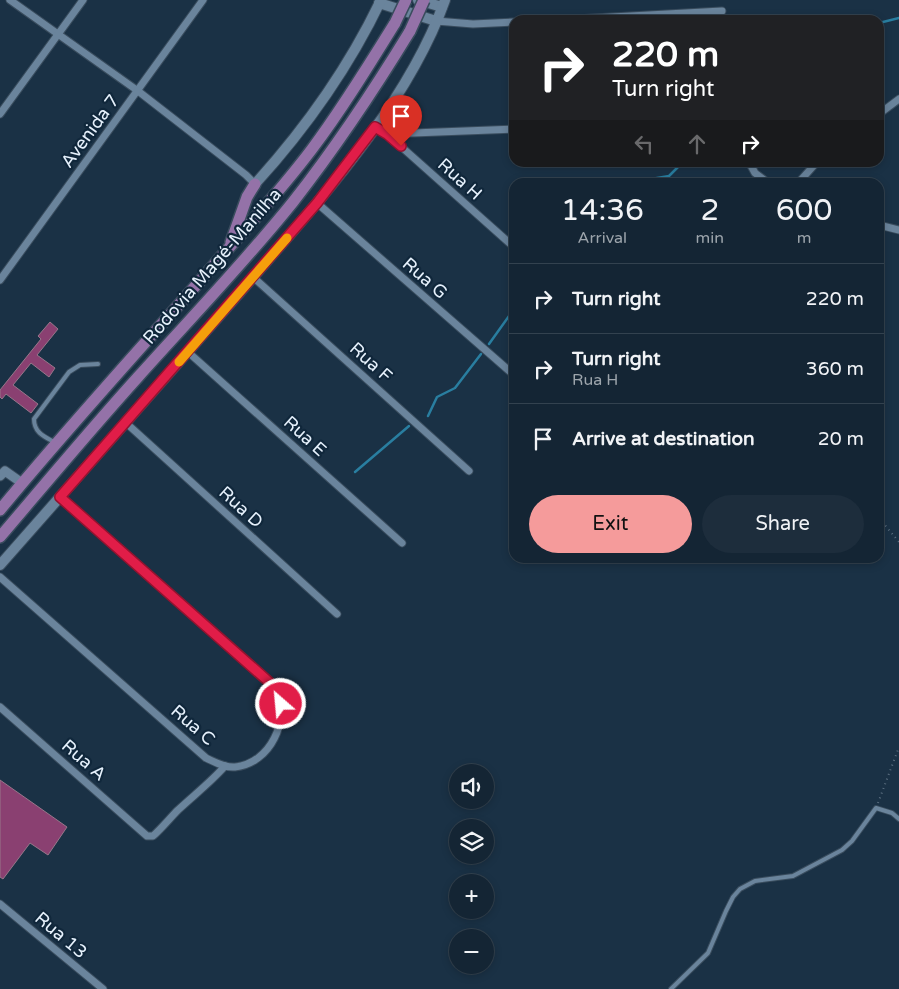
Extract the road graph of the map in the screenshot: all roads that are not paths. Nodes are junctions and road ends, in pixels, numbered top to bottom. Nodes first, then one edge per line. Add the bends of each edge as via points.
1 (10, 0) edge
2 (83, 0) edge
3 (203, 0) edge
4 (406, 0) edge
5 (418, 0) edge
6 (424, 0) edge
7 (380, 2) edge
8 (443, 4) edge
9 (722, 11) dead end
10 (649, 15) edge
11 (436, 21) junction
12 (509, 22) edge
13 (58, 35) junction
14 (138, 91) junction
15 (899, 100) edge
16 (884, 110) edge
17 (0, 114) edge
18 (375, 127) junction
19 (509, 128) edge
20 (387, 134) junction
21 (752, 167) edge
22 (812, 167) edge
23 (762, 178) edge
24 (803, 178) edge
25 (255, 184) junction
26 (317, 203) junction
27 (884, 226) edge
28 (899, 230) edge
29 (509, 243) edge
30 (230, 246) junction
31 (253, 277) junction
32 (0, 280) edge
33 (188, 352) junction
34 (98, 364) dead end
35 (509, 371) edge
36 (125, 422) junction
37 (56, 444) junction
38 (469, 470) dead end
39 (2, 471) edge
40 (22, 483) junction
41 (60, 497) junction
42 (0, 510) edge
43 (0, 537) edge
44 (402, 543) dead end
45 (0, 565) edge
46 (0, 577) edge
47 (338, 614) dead end
48 (0, 707) edge
49 (226, 766) junction
50 (899, 818) edge
51 (0, 904) edge
52 (103, 989) edge
53 (671, 989) edge

1 - 13 street
2 - 13 street
3 - 14 street, Avenida 7
4 - 30 highway, Rodovia Magé-Manilha, bridge via 395,23 312,150
5 - 8 main road
6 - 43 highway, Rodovia Magé-Manilha, bridge via 410,31 371,94 292,203
7 - 11 main road
7 - 25 main road via 321,104
8 - 11 main road
9 - 10 street
11 - 12 street
11 - 18 main road via 408,77
13 - 14 street
13 - 17 street
14 - 25 street
14 - 32 street, Avenida 7
15 - 16 street
18 - 20 street, Rua H
18 - 26 main road
19 - 20 street
20 - 29 street, Rua H
21 - 23 street
22 - 24 street
25 - 30 highway via 247,197
26 - 31 main road
26 - 35 street, Rua G
27 - 28 street
30 - 37 highway, Rodovia Magé-Manilha
31 - 33 main road
31 - 38 street, Rua F
33 - 36 main road
33 - 44 street, Rua E
34 - 37 lane via 80,365 69,372 34,419 38,432
36 - 41 main road
36 - 47 street, Rua D
37 - 40 highway, Rodovia Magé-Manilha
39 - 40 street
40 - 42 highway, Rodovia Magé-Manilha
41 - 45 main road
41 - 49 street, Rua C via 276,689 281,714 274,740 251,761 234,767
46 - 49 street, Rua C via 194,748 206,758
48 - 49 street, Rua A via 147,836 159,831
50 - 53 lane via 876,808 842,850 793,876 755,881 740,889 729,904 708,953
51 - 52 street, Rua 13

